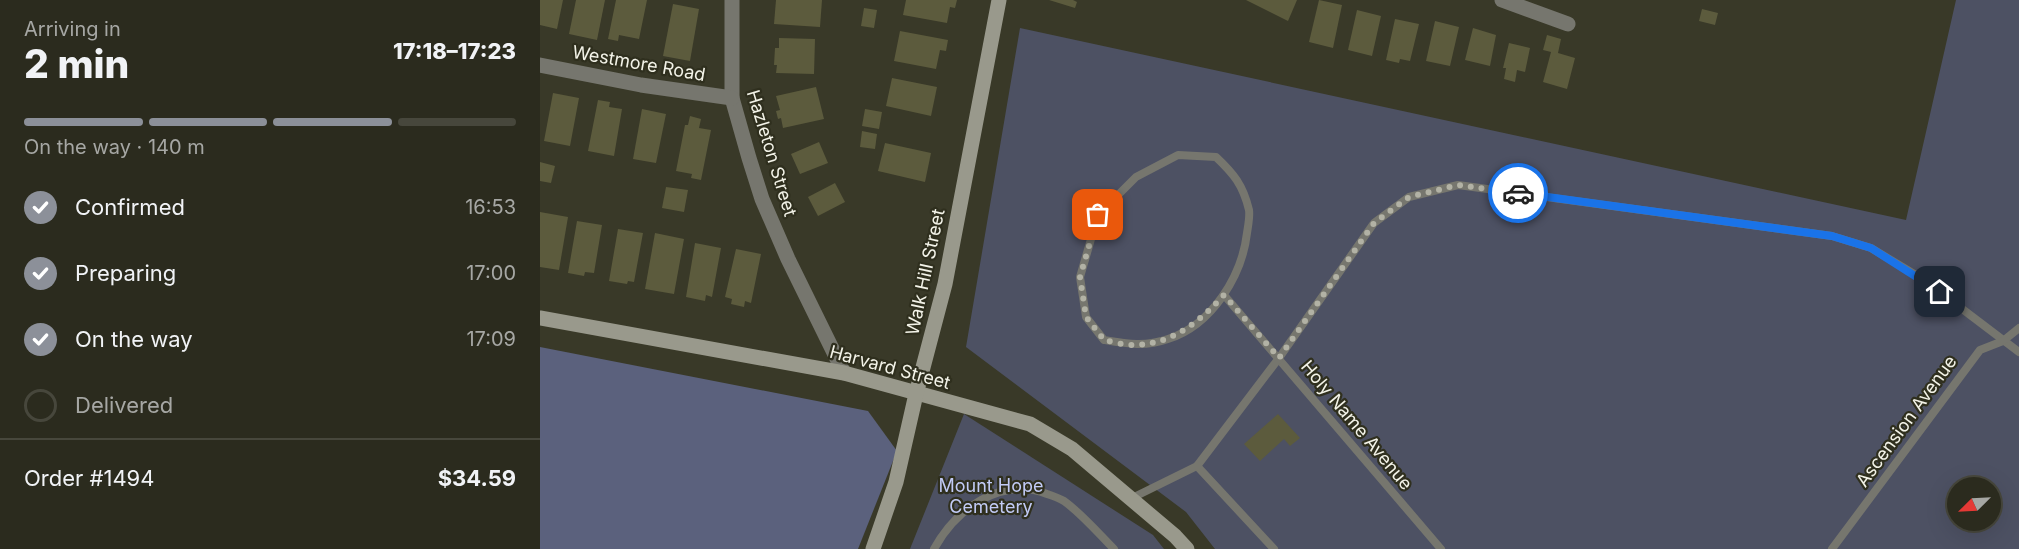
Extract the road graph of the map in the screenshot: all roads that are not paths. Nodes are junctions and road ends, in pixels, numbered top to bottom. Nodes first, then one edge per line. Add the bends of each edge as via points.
1 (732, 0) edge
2 (999, 0) edge
3 (1502, 0) edge
4 (1568, 24) dead end
5 (540, 65) edge
6 (732, 98) junction
7 (1224, 295) junction
8 (540, 318) edge
9 (2019, 328) edge
10 (2003, 340) junction
11 (2019, 352) edge
12 (1279, 358) junction
13 (844, 373) junction
14 (916, 394) junction
15 (1197, 466) junction
16 (1130, 499) junction
17 (873, 549) edge
18 (934, 549) edge
19 (1114, 549) edge
20 (1187, 549) edge
21 (1274, 549) edge
22 (1441, 549) edge
23 (1832, 549) edge

1 - 6 street, Hazleton Street
2 - 14 main road, Walk Hill Street via 945,284
3 - 4 street
5 - 6 street, Westmore Road
6 - 13 street, Hazleton Street via 762,199
7 - 7 lane via 1244,254 1250,212 1237,177 1216,157 1178,155 1136,177 1098,215 1080,277 1086,317 1104,340 1136,346 1170,339 1199,321
7 - 12 lane, Holy Name Avenue
8 - 13 main road, Harvard Street
9 - 10 lane, Ascension Avenue
10 - 11 lane
10 - 12 lane via 1915,274 1871,248 1832,236 1458,185 1409,197 1374,223
10 - 23 lane, Ascension Avenue via 1980,350
12 - 15 lane
12 - 22 lane, Holy Name Avenue
13 - 14 main road, Harvard Street
14 - 16 main road, Harvard Street via 1030,424 1072,450
14 - 17 main road, Walk Hill Street via 896,482
15 - 16 lane
15 - 21 lane
16 - 20 main road, Harvard Street
18 - 19 lane via 945,530 973,504 1003,490 1032,488 1063,500

